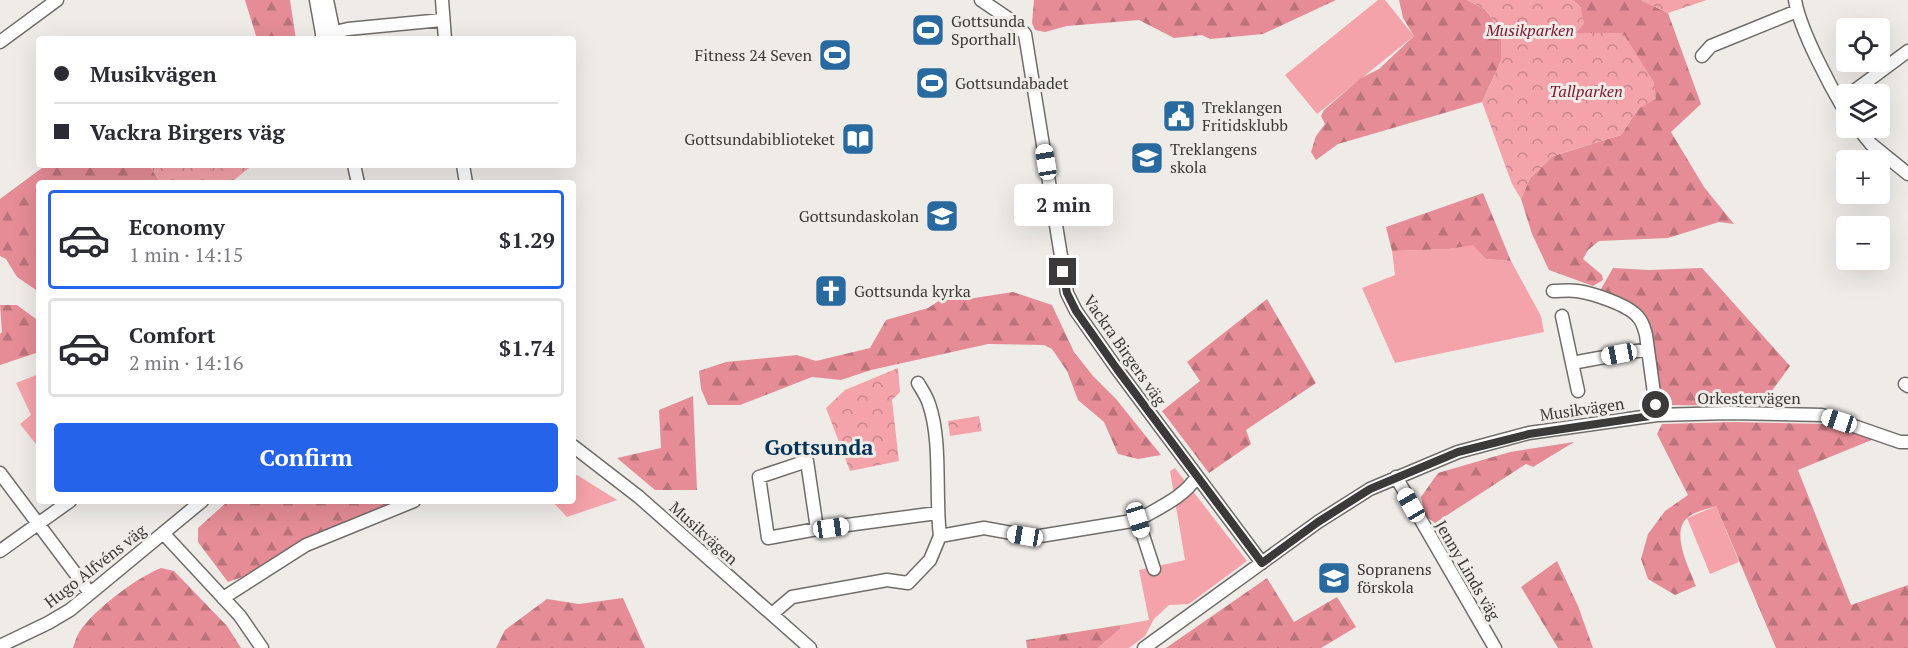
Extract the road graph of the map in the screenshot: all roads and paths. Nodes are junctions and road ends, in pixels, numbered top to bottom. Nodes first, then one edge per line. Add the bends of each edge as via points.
1 (57, 0) edge
2 (316, 0) edge
3 (327, 0) edge
4 (442, 0) edge
5 (981, 0) edge
6 (1796, 5) edge
7 (442, 20) junction
8 (329, 36) edge
9 (445, 36) edge
10 (0, 42) edge
11 (1908, 51) edge
12 (1702, 56) dead end
13 (1837, 84) edge
14 (1868, 84) edge
15 (1866, 138) edge
16 (1908, 174) edge
17 (1553, 291) dead end
18 (1562, 316) dead end
19 (1648, 349) junction
20 (1572, 363) junction
21 (918, 384) dead end
22 (1578, 391) dead end
23 (1657, 415) junction
24 (1908, 442) edge
25 (576, 448) edge
26 (0, 473) edge
27 (1197, 476) junction
28 (1396, 477) junction
29 (66, 504) edge
30 (198, 504) edge
31 (407, 504) edge
32 (937, 513) junction
33 (1138, 520) junction
34 (38, 525) junction
35 (817, 529) junction
36 (163, 533) junction
37 (940, 537) junction
38 (0, 551) edge
39 (1262, 563) junction
40 (1154, 569) dead end
41 (90, 593) junction
42 (223, 598) junction
43 (772, 614) junction
44 (0, 646) edge
45 (262, 648) edge
46 (810, 648) edge
47 (1144, 648) edge
48 (1495, 648) edge

1 - 10 street
2 - 8 street
3 - 8 street
4 - 7 street
5 - 27 street, Vackra Birgers väg via 1024,34 1067,293 1117,369
6 - 12 street via 1711,46
6 - 13 street
7 - 8 street
7 - 9 street
11 - 14 street
15 - 16 street
17 - 19 street via 1575,290 1633,312 1643,325
18 - 20 street, Musikvägen
19 - 20 street
19 - 23 street
20 - 22 street, Musikvägen
21 - 32 street via 930,405 934,431
23 - 24 street, Orkestervägen via 1822,415
23 - 28 street, Musikvägen via 1529,434 1458,452
25 - 43 street, Musikvägen via 639,497
26 - 34 street
27 - 33 street via 1192,485
27 - 39 street, Vackra Birgers väg
28 - 39 street, Musikvägen via 1318,522
28 - 48 street, Jenny Linds väg
29 - 34 street
30 - 36 street, Hugo Alfvéns väg
31 - 42 street via 306,545
32 - 35 street
32 - 37 street
33 - 37 street via 1034,537 984,528
33 - 40 street
34 - 38 street
34 - 41 street
35 - 35 street via 768,538 759,477 807,460
36 - 41 street, Hugo Alfvéns väg
36 - 42 street
37 - 43 street via 930,560 908,583 887,580 792,597
39 - 47 street, Musikvägen
41 - 44 street, Hugo Alfvéns väg via 56,619
42 - 45 street
43 - 46 street, Musikvägen

